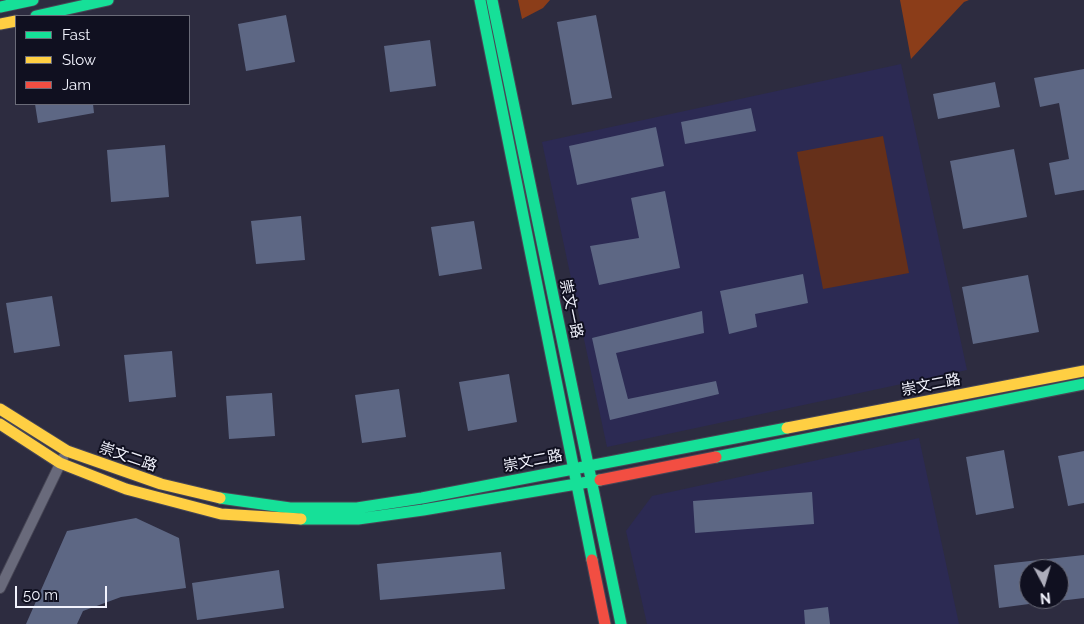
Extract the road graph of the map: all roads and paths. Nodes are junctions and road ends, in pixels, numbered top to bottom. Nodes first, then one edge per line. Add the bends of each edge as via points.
1 (33, 0) edge
2 (108, 0) edge
3 (480, 0) edge
4 (492, 0) edge
5 (0, 7) edge
6 (40, 15) edge
7 (15, 21) edge
8 (0, 24) edge
9 (1084, 371) edge
10 (1084, 384) edge
11 (0, 409) edge
12 (0, 424) edge
13 (67, 450) junction
14 (60, 463) junction
15 (588, 466) junction
16 (573, 469) junction
17 (592, 482) junction
18 (576, 485) junction
19 (0, 588) edge
20 (604, 624) edge
21 (621, 624) edge

1 - 5 street
2 - 6 street
3 - 16 street, 崇文一路
4 - 15 street, 崇文一路
7 - 8 street
9 - 15 street, 崇文二路
10 - 17 street, 崇文二路
11 - 13 street, 崇文二路
12 - 14 street, 崇文二路
13 - 14 street
13 - 16 street, 崇文二路 via 161,484 222,499 290,508 357,508
14 - 18 street, 崇文二路 via 126,489 221,514 287,520 358,519
14 - 19 street
15 - 16 street, 崇文二路
15 - 17 street, 崇文一路
16 - 18 street, 崇文一路
17 - 18 street, 崇文二路
17 - 21 street, 崇文一路
18 - 20 street, 崇文一路

